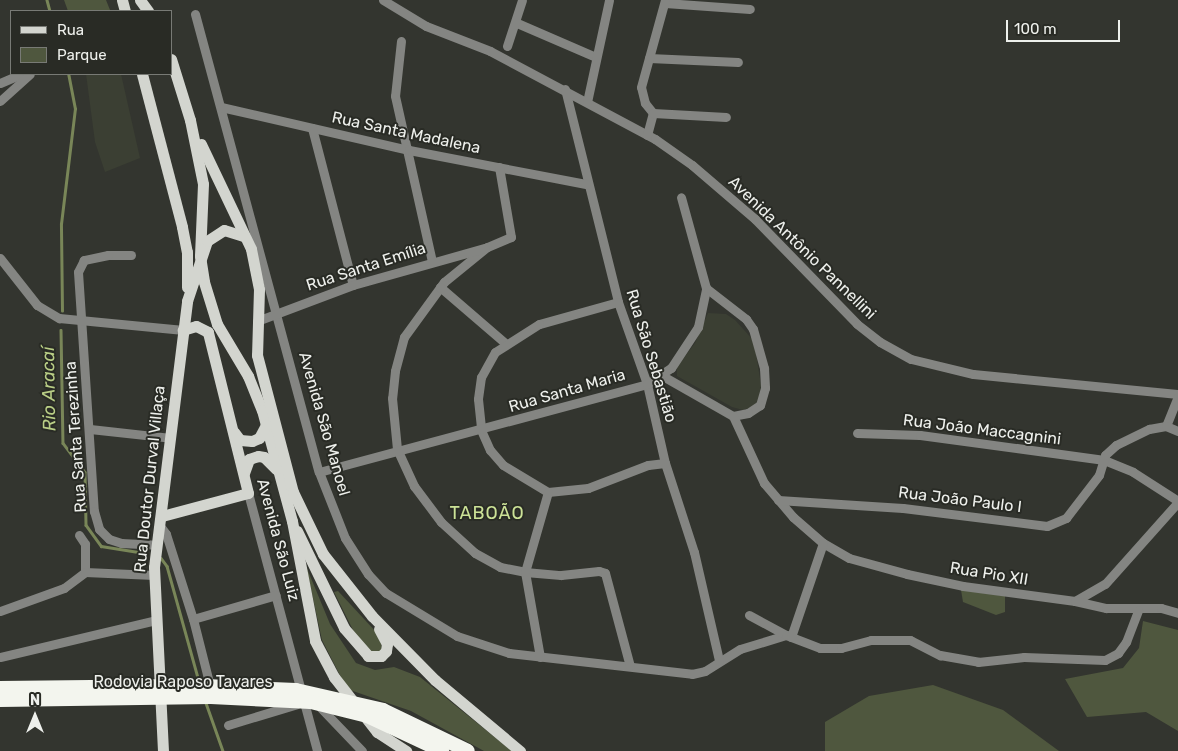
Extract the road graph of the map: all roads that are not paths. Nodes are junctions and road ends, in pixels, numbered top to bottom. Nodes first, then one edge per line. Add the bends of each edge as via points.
1 (140, 0) edge
2 (384, 0) edge
3 (522, 0) edge
4 (609, 0) edge
5 (665, 1) edge
6 (750, 9) dead end
7 (149, 10) edge
8 (196, 14) dead end
9 (517, 23) junction
10 (401, 41) dead end
11 (508, 46) dead end
12 (596, 57) junction
13 (649, 58) junction
14 (172, 62) edge
15 (738, 62) dead end
16 (18, 75) edge
17 (29, 75) edge
18 (142, 75) edge
19 (0, 83) edge
20 (565, 89) junction
21 (0, 101) edge
22 (587, 102) junction
23 (221, 108) junction
24 (653, 113) junction
25 (726, 118) dead end
26 (190, 120) junction
27 (312, 128) junction
28 (647, 135) junction
29 (409, 150) junction
30 (499, 167) junction
31 (586, 184) junction
32 (680, 197) dead end
33 (244, 236) junction
34 (487, 247) junction
35 (131, 255) dead end
36 (200, 256) junction
37 (0, 258) edge
38 (432, 261) junction
39 (353, 285) junction
40 (440, 287) junction
41 (706, 288) junction
42 (259, 289) junction
43 (186, 301) junction
44 (274, 302) junction
45 (618, 302) junction
46 (276, 312) junction
47 (84, 320) junction
48 (256, 321) junction
49 (183, 330) junction
50 (505, 343) junction
51 (661, 375) junction
52 (646, 384) junction
53 (1178, 396) edge
54 (733, 416) junction
55 (271, 425) junction
56 (1166, 426) junction
57 (90, 428) junction
58 (482, 430) junction
59 (233, 431) junction
60 (1178, 431) edge
61 (857, 433) dead end
62 (171, 438) junction
63 (396, 449) junction
64 (1104, 460) junction
65 (665, 463) junction
66 (277, 470) junction
67 (319, 472) junction
68 (244, 475) junction
69 (548, 492) junction
70 (248, 493) junction
71 (778, 500) junction
72 (1178, 502) edge
73 (161, 521) junction
74 (292, 521) junction
75 (79, 535) dead end
76 (823, 543) junction
77 (156, 545) junction
78 (84, 572) junction
79 (525, 572) junction
80 (154, 575) junction
81 (276, 595) junction
82 (1075, 601) junction
83 (1138, 610) junction
84 (0, 611) edge
85 (1178, 613) edge
86 (749, 615) dead end
87 (372, 616) junction
88 (193, 619) junction
89 (156, 620) junction
90 (788, 636) junction
91 (0, 657) edge
92 (540, 657) junction
93 (720, 660) junction
94 (630, 666) junction
95 (300, 687) junction
96 (0, 688) edge
97 (131, 693) junction
98 (213, 696) dead end
99 (0, 700) edge
100 (304, 702) junction
101 (228, 725) dead end
102 (163, 751) edge
103 (317, 751) edge
104 (362, 751) edge
105 (406, 751) edge
106 (442, 751) edge
107 (468, 751) edge
108 (520, 751) edge

1 - 7 main road
2 - 20 street, Avenida Antônio Pannellini via 426,26 490,52
3 - 9 street
4 - 12 street
5 - 6 street
5 - 13 street
8 - 23 street, Avenida São Manoel
9 - 11 street
9 - 12 street
10 - 29 street via 396,96
12 - 22 street
13 - 15 street
13 - 24 street via 641,87 645,102
14 - 26 main road
16 - 19 street
17 - 21 street
18 - 43 main road via 182,226 186,252
20 - 22 street, Avenida Antônio Pannellini
20 - 31 street, Rua São Sebastião
22 - 28 street, Avenida Antônio Pannellini
23 - 27 street, Rua Santa Madalena
23 - 44 street, Avenida São Manoel
24 - 25 street
24 - 28 street
26 - 33 main road
26 - 36 main road via 203,184
27 - 29 street, Rua Santa Madalena
27 - 39 street
28 - 53 street, Avenida Antônio Pannellini via 692,165 755,219 857,324 880,342 911,359 973,374
29 - 30 street, Rua Santa Madalena
29 - 38 street
30 - 31 street, Rua Santa Madalena
30 - 34 street via 511,237
31 - 45 street, Rua São Sebastião
32 - 41 street
33 - 36 main road via 231,230 217,232 207,241
33 - 42 main road via 256,267
34 - 38 street, Rua Santa Emília
34 - 40 street
35 - 47 street, Rua Santa Terezinha via 84,260 78,272
36 - 43 main road
36 - 55 main road via 210,306
37 - 47 street via 37,305 59,318
38 - 39 street, Rua Santa Emília
39 - 46 street, Rua Santa Emília
40 - 50 street
40 - 63 street via 404,337 394,371 392,398
41 - 51 street, Rua Santa Maria via 693,338 672,368
41 - 54 street via 746,319 753,329 764,368 765,388 760,404 748,413
42 - 44 street
42 - 48 main road
43 - 49 main road, Rua Doutor Durval Villaça
44 - 46 street, Avenida São Manoel
45 - 50 street via 539,324
45 - 52 street, Rua São Sebastião
46 - 48 street, Rua Santa Emília
46 - 67 street, Avenida São Manoel
47 - 49 street
47 - 57 street, Rua Santa Terezinha
48 - 55 main road via 257,355
49 - 59 main road, Avenida São Luiz via 201,327 209,336
49 - 62 main road, Rua Doutor Durval Villaça
50 - 58 street via 495,352 482,377 478,399
51 - 52 street, Rua Santa Maria
51 - 54 street
52 - 58 street, Rua Santa Maria
52 - 65 street, Rua São Sebastião
53 - 56 street
54 - 71 street, Rua Pio XII via 764,483
55 - 59 main road via 252,442 240,440
55 - 66 main road
55 - 87 main road via 301,512 332,567
56 - 60 street
56 - 64 street via 1116,445
57 - 62 street
57 - 77 street, Rua Santa Terezinha via 94,511 99,529 121,543
58 - 63 street, Rua Santa Maria
58 - 69 street via 490,450 503,465
59 - 68 main road, Avenida São Luiz
61 - 64 street, Rua João Maccagnini via 920,435
62 - 73 main road, Rua Doutor Durval Villaça
63 - 67 street, Rua Santa Maria
63 - 79 street via 414,486 441,522 475,553 500,567
64 - 71 street, Rua João Paulo I via 1099,476 1066,518 1047,526 903,508
64 - 72 street, Rua João Maccagnini via 1133,472
65 - 69 street via 635,470 588,488
65 - 93 street, Rua São Sebastião via 694,552
66 - 68 main road via 264,457 258,456 249,459
66 - 74 main road
67 - 92 street, Avenida São Manoel via 345,538 368,574 386,593 457,636 509,652
68 - 70 main road, Avenida São Luiz
69 - 79 street
70 - 73 main road
70 - 81 street, Avenida São Luiz
71 - 76 street, Rua Pio XII
72 - 82 street via 1105,584
73 - 77 main road, Rua Doutor Durval Villaça
73 - 88 street
74 - 87 main road via 344,628 361,650 375,657 381,656 387,644
74 - 105 main road via 315,641 334,678 377,732
75 - 78 street via 85,544
76 - 82 street, Rua Pio XII via 849,558 907,574 963,586
76 - 90 street
77 - 80 main road, Rua Doutor Durval Villaça
78 - 80 street
78 - 84 street via 64,588
79 - 92 street
79 - 94 street via 561,575 605,573
80 - 89 main road, Rua Doutor Durval Villaça
81 - 88 street
81 - 95 street, Avenida São Luiz
82 - 83 street, Rua Pio XII
83 - 85 street, Rua Pio XII via 1161,608
83 - 90 street via 1126,642 1118,653 1106,660 1024,657 978,662 940,655 910,640 871,640 831,650
86 - 90 street
87 - 108 main road via 435,680
88 - 98 street
89 - 91 street
89 - 102 main road, Rua Doutor Durval Villaça
90 - 93 street, Avenida São Manoel via 740,648
92 - 94 street, Avenida São Manoel
93 - 94 street, Avenida São Manoel via 705,671 692,674
95 - 100 street, Avenida São Luiz
95 - 104 street
96 - 97 highway, Rodovia Raposo Tavares
97 - 99 highway, Rodovia Raposo Tavares
97 - 106 highway, Rodovia Raposo Tavares via 311,702 367,716
97 - 107 highway, Rodovia Raposo Tavares via 237,686 296,690 356,703 409,721
100 - 101 street
100 - 103 street, Avenida São Luiz

